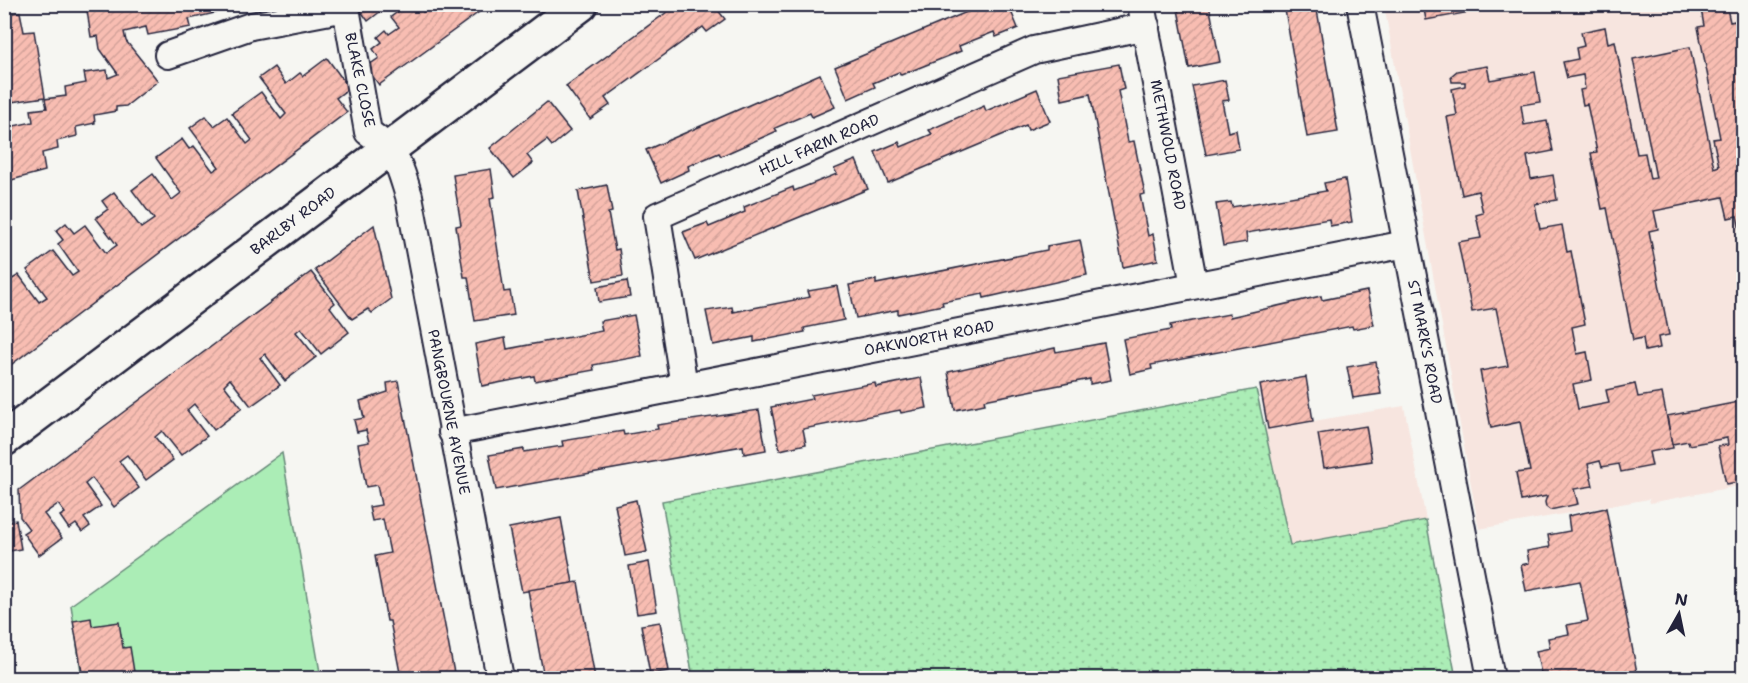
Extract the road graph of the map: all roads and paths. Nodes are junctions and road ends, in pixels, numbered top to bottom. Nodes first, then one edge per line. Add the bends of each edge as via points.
1 (581, 4) edge
2 (1360, 4) edge
3 (1144, 15) edge
4 (168, 55) dead end
5 (390, 148) junction
6 (1406, 244) junction
7 (1194, 285) junction
8 (684, 386) junction
9 (453, 432) junction
10 (4, 439) edge
11 (500, 678) edge
12 (1491, 678) edge

1 - 5 street, BARLBY ROAD
2 - 6 street, ST MARK'S ROAD
3 - 7 street, METHWOLD ROAD
3 - 8 street, HILL FARM ROAD via 1034,50 657,216
4 - 5 street, BLAKE CLOSE via 251,26 346,8 369,132
5 - 9 street, PANGBOURNE AVENUE via 409,196
5 - 10 street, BARLBY ROAD
6 - 7 street, OAKWORTH ROAD
6 - 12 street, ST MARK'S ROAD
7 - 8 street, OAKWORTH ROAD
8 - 9 street, OAKWORTH ROAD
9 - 11 street, PANGBOURNE AVENUE

